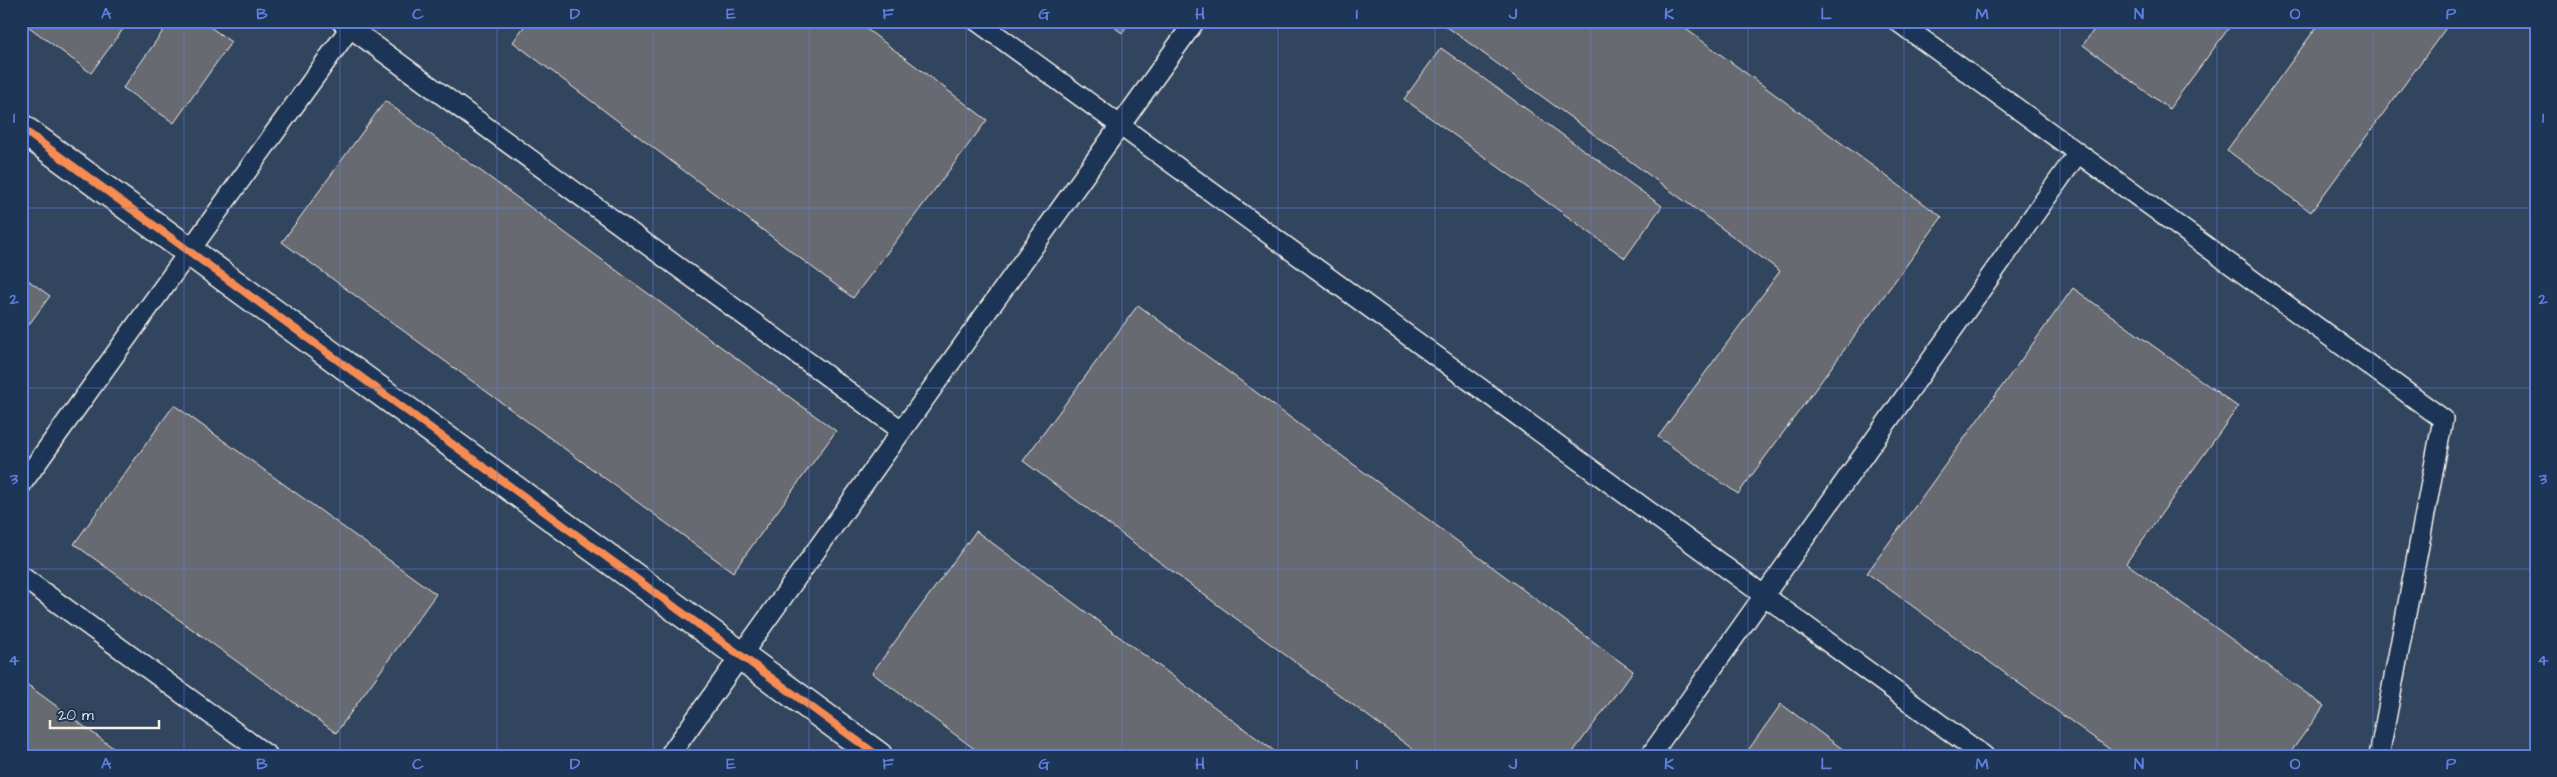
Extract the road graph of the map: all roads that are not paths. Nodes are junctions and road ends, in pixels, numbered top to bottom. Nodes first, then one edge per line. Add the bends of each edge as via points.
1 (341, 21) edge
2 (355, 21) edge
3 (977, 21) edge
4 (1195, 21) edge
5 (1897, 21) edge
6 (1120, 126) junction
7 (21, 128) edge
8 (2078, 153) junction
9 (189, 252) junction
10 (901, 430) junction
11 (21, 485) edge
12 (21, 576) edge
13 (1764, 595) junction
14 (740, 655) junction
15 (268, 756) edge
16 (669, 756) edge
17 (878, 756) edge
18 (1650, 756) edge
19 (1984, 756) edge
20 (2379, 756) edge

1 - 10 lane
2 - 9 lane
3 - 6 lane
4 - 6 lane
5 - 8 lane
6 - 10 lane
6 - 13 lane
7 - 9 street
8 - 13 lane
8 - 20 lane via 2443,419
9 - 11 lane
9 - 14 street
10 - 14 lane
12 - 15 lane
13 - 18 lane
13 - 19 lane
14 - 16 lane
14 - 17 street

